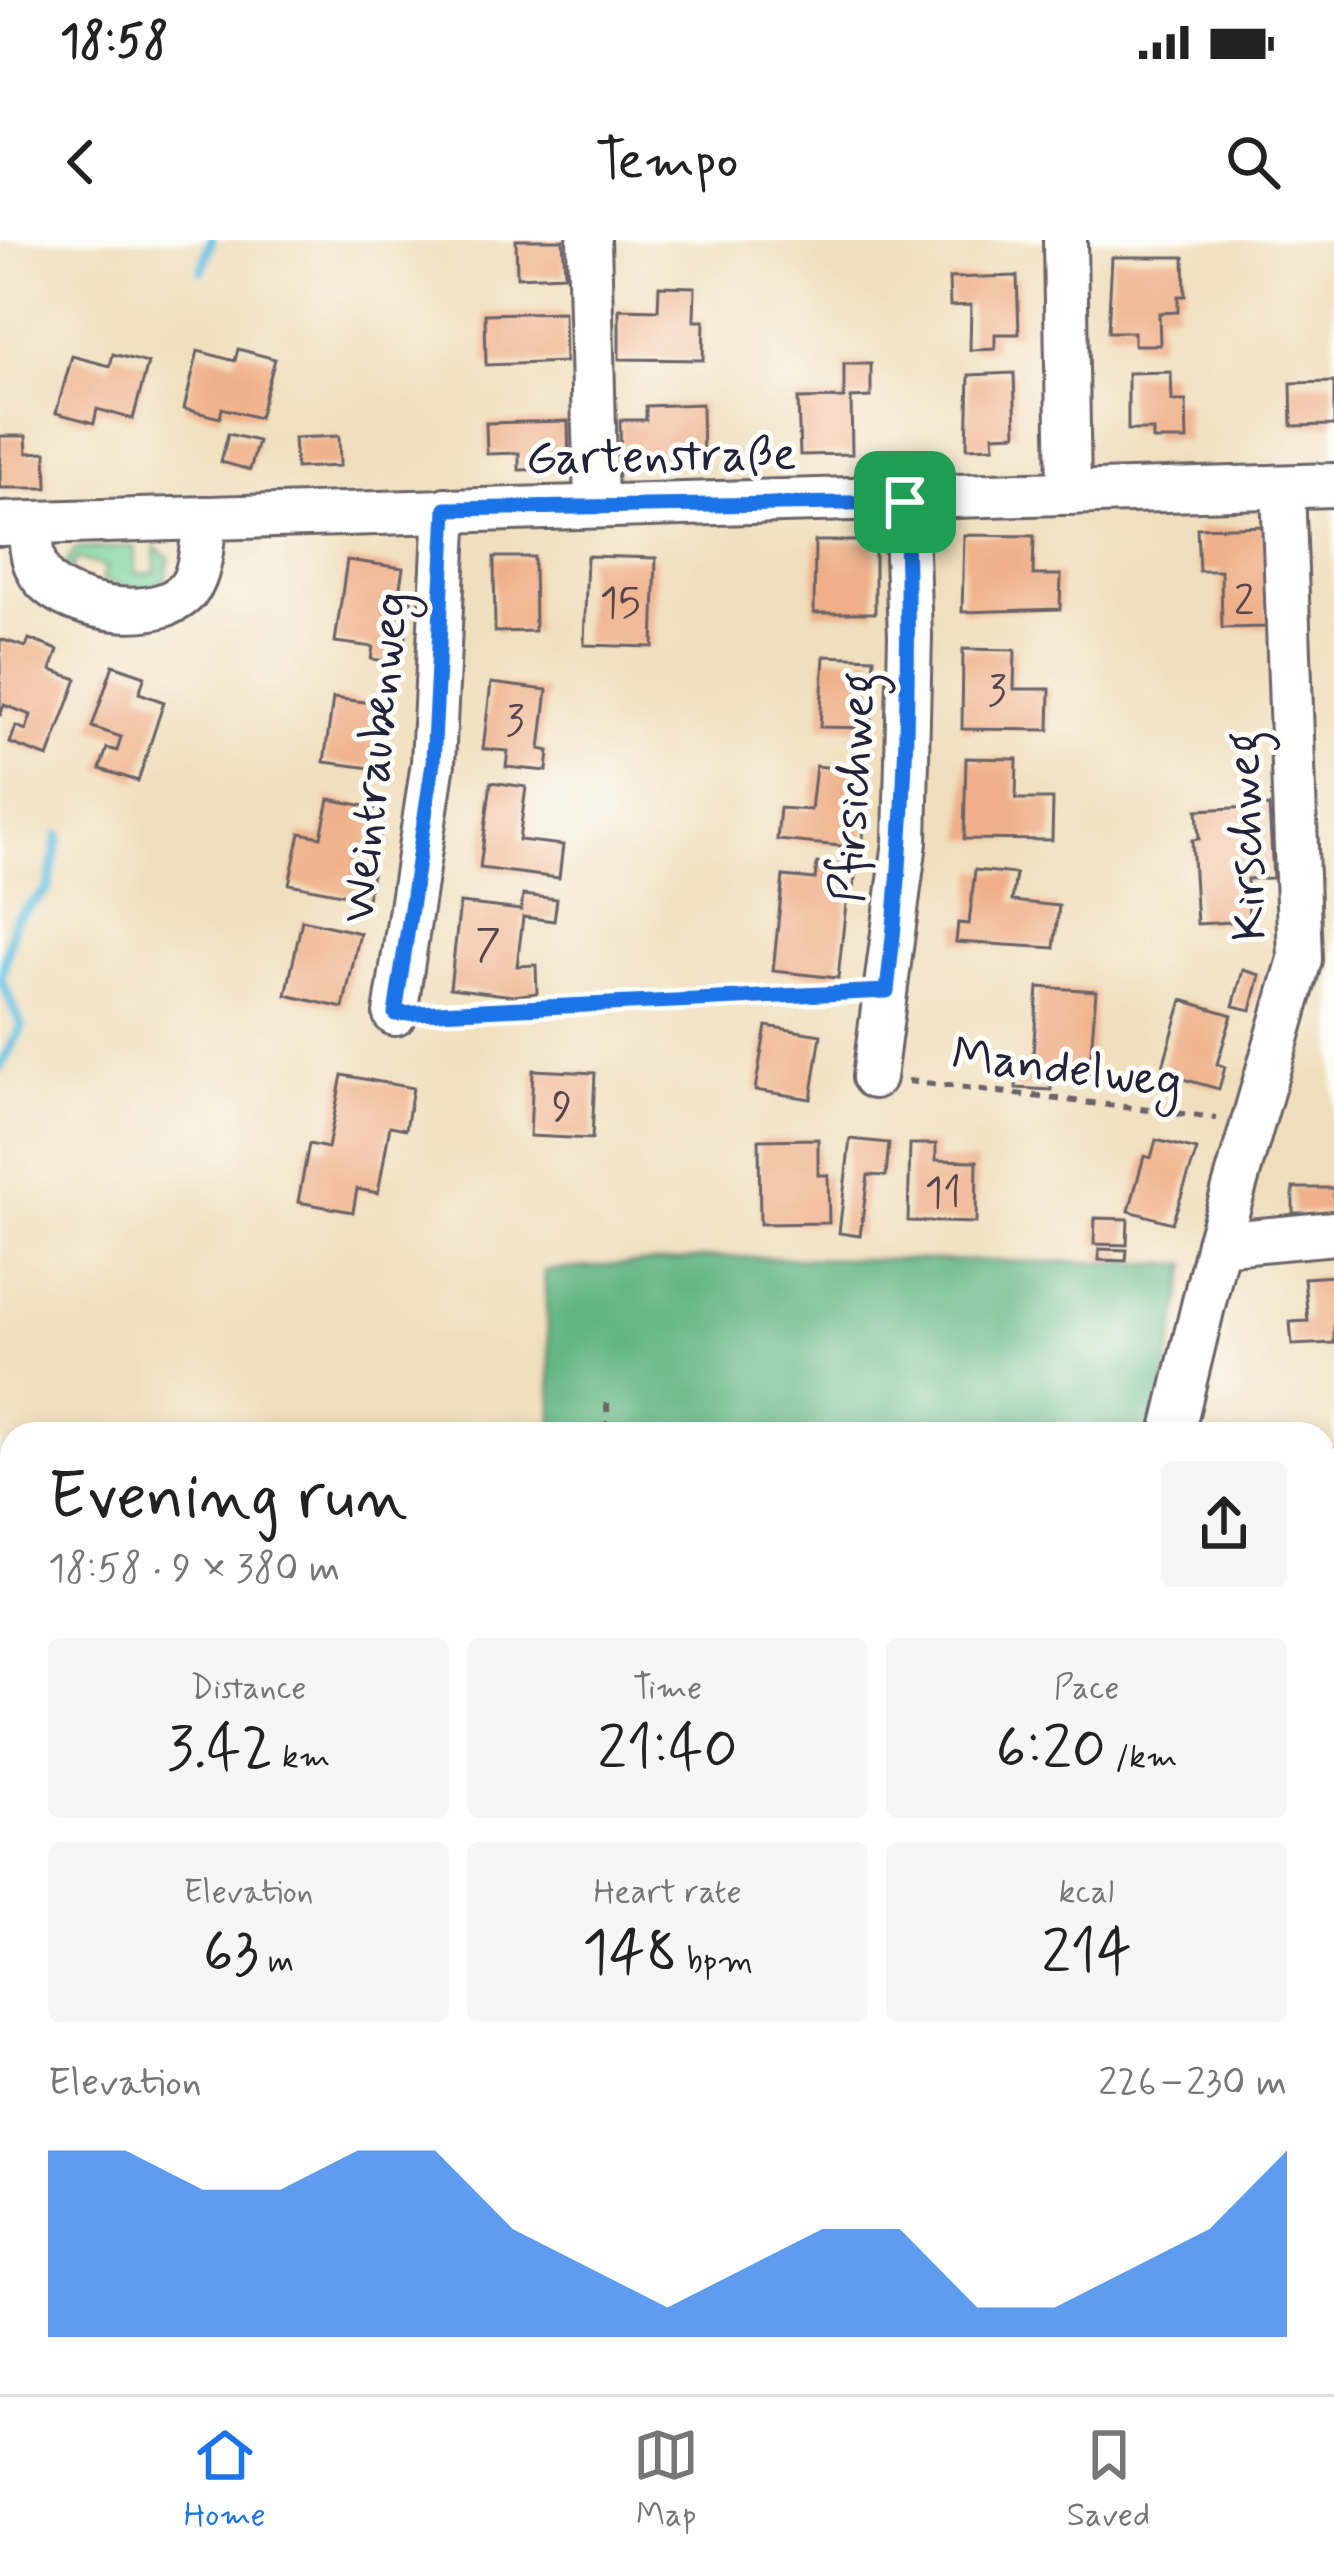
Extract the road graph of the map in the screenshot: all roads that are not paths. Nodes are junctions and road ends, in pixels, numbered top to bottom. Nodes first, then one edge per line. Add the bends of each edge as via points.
1 (589, 240) edge
2 (1064, 240) edge
3 (1334, 485) edge
4 (1283, 487) junction
5 (1069, 494) junction
6 (905, 502) junction
7 (596, 505) junction
8 (446, 509) junction
9 (206, 518) junction
10 (15, 525) edge
11 (395, 1014) road end
12 (874, 1077) road end
13 (1334, 1233) edge
14 (1218, 1244) junction
15 (1175, 1422) edge

1 - 7 street
2 - 5 street
3 - 4 street, Gartenstraße
4 - 5 street, Gartenstraße
4 - 14 street, Kirschweg via 1300,958
5 - 6 street, Gartenstraße
6 - 7 street, Gartenstraße
6 - 12 street, Pfirsichweg via 905,842
7 - 8 street, Gartenstraße
8 - 9 street, Gartenstraße
8 - 11 street, Weintraubenweg via 433,763
9 - 10 street, Gartenstraße
9 - 10 street, Gartenstraße via 193,583 179,599 138,613 52,587
13 - 14 street
14 - 15 street, Kirschweg

